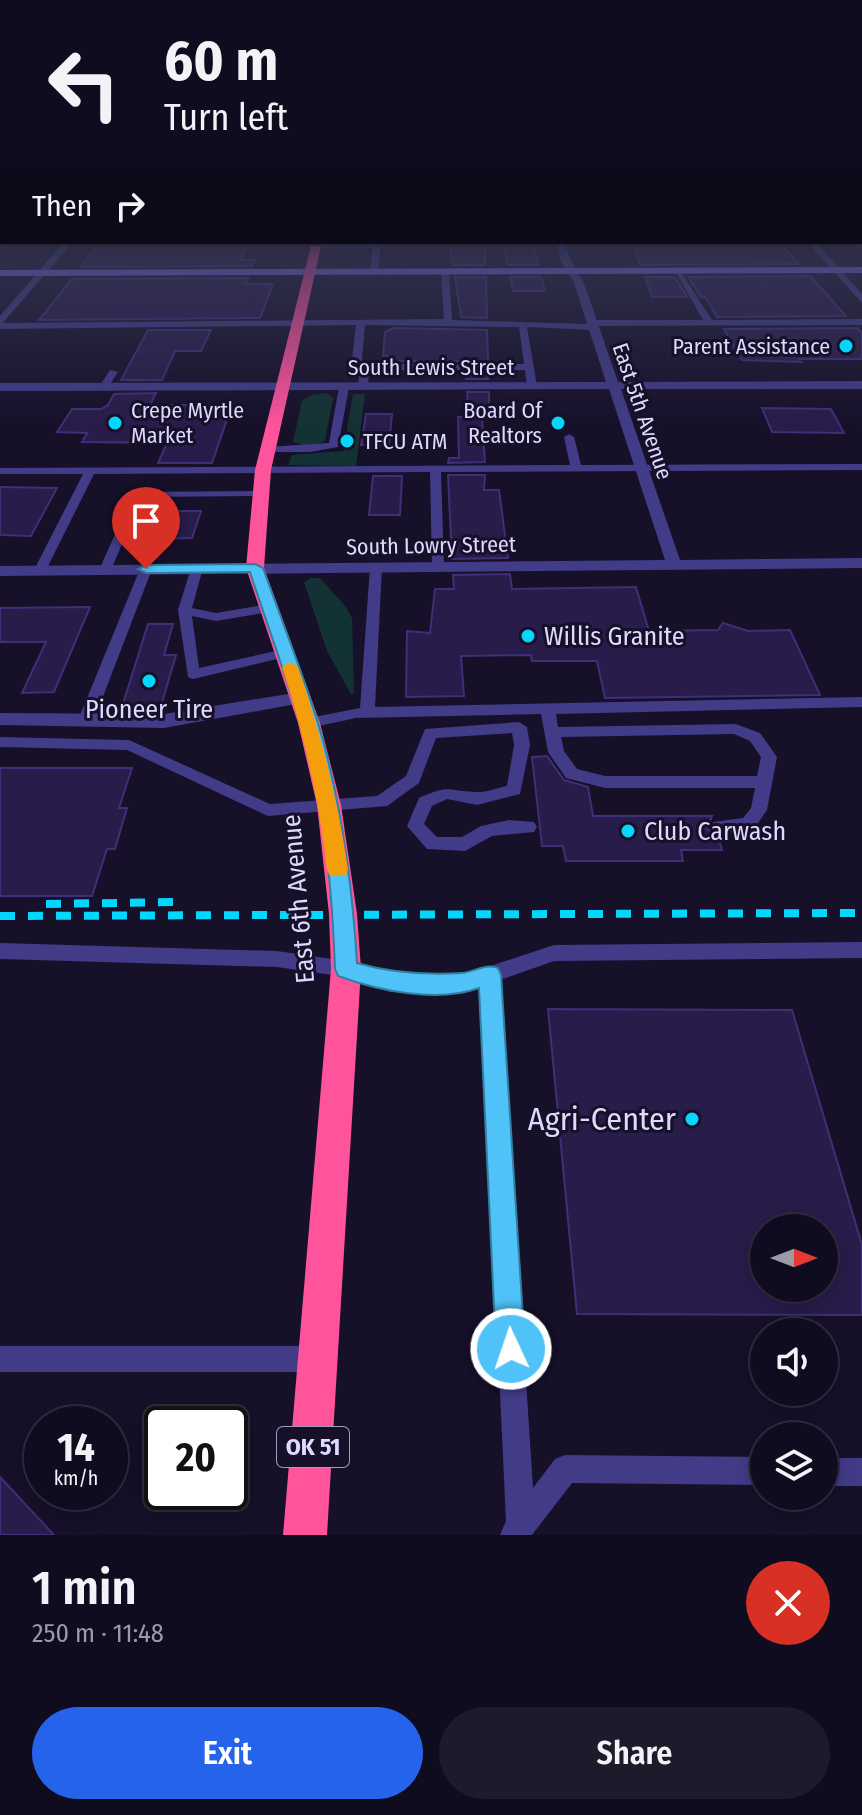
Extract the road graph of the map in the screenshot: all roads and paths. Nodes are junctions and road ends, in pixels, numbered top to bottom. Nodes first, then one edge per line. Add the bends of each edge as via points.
1 (34, 285) edge
2 (306, 285) edge
3 (446, 285) edge
4 (577, 285) edge
5 (687, 285) edge
6 (849, 285) edge
7 (862, 300) edge
8 (448, 322) junction
9 (862, 322) edge
10 (361, 323) junction
11 (709, 323) junction
12 (295, 324) junction
13 (0, 325) edge
14 (593, 325) junction
15 (523, 327) junction
16 (365, 367) junction
17 (466, 367) dead end
18 (488, 367) dead end
19 (529, 367) junction
20 (113, 372) dead end
21 (862, 385) edge
22 (532, 386) junction
23 (614, 386) junction
24 (0, 387) edge
25 (104, 387) junction
26 (344, 387) junction
27 (363, 387) junction
28 (282, 388) junction
29 (569, 437) dead end
30 (862, 467) edge
31 (435, 468) junction
32 (576, 468) junction
33 (642, 468) junction
34 (0, 471) edge
35 (90, 471) junction
36 (263, 472) junction
37 (862, 563) edge
38 (674, 565) junction
39 (376, 567) junction
40 (438, 567) junction
41 (197, 568) junction
42 (255, 568) junction
43 (146, 569) junction
44 (40, 570) junction
45 (105, 570) junction
46 (0, 571) edge
47 (269, 608) junction
48 (185, 610) junction
49 (285, 653) junction
50 (862, 702) edge
51 (712, 704) junction
52 (547, 708) junction
53 (305, 710) junction
54 (367, 712) junction
55 (0, 719) edge
56 (86, 720) junction
57 (720, 729) junction
58 (551, 732) junction
59 (0, 742) edge
60 (763, 782) junction
61 (329, 805) junction
62 (528, 827) dead end
63 (719, 827) dead end
64 (862, 950) edge
65 (0, 951) edge
66 (346, 969) junction
67 (490, 975) junction
68 (0, 1359) edge
69 (320, 1359) junction
70 (750, 1471) edge
71 (838, 1472) edge
72 (862, 1472) edge
73 (518, 1531) edge
74 (305, 1535) edge

1 - 13 street
2 - 12 highway, East 6th Avenue / OK 51
3 - 8 lane
4 - 14 street, East 5th Avenue
5 - 11 lane
6 - 7 street
8 - 10 lane
8 - 15 lane
9 - 11 lane
10 - 12 lane
10 - 16 lane via 357,360
11 - 14 lane
12 - 13 lane
12 - 28 highway, East 6th Avenue / OK 51
14 - 15 lane
14 - 23 street, East 5th Avenue
15 - 19 lane
16 - 17 lane
16 - 27 lane
18 - 19 lane
19 - 22 lane
20 - 25 lane
21 - 23 street, South Lewis Street
22 - 23 street, South Lewis Street
22 - 27 street, South Lewis Street
23 - 33 street, East 5th Avenue
24 - 25 street, South Lewis Street
25 - 28 street, South Lewis Street
26 - 27 street, South Lewis Street
26 - 28 street, South Lewis Street
26 - 36 lane via 334,445 310,449
28 - 36 highway, East 6th Avenue / OK 51
29 - 32 lane
30 - 33 lane
31 - 32 lane
31 - 36 lane
31 - 40 lane
32 - 33 lane
33 - 38 street, East 5th Avenue
34 - 35 lane
35 - 36 lane
35 - 44 lane
36 - 42 highway, East 6th Avenue / OK 51
36 - 45 lane via 138,494
37 - 38 street, South Lowry Street
38 - 40 street, South Lowry Street
39 - 40 street, South Lowry Street
39 - 42 street, South Lowry Street
39 - 54 lane
41 - 42 street, South Lowry Street
41 - 43 street, South Lowry Street
41 - 48 lane
42 - 47 highway, East 6th Avenue / OK 51
43 - 45 street, South Lowry Street
43 - 56 lane
44 - 45 street, South Lowry Street
44 - 46 street, South Lowry Street
47 - 48 lane via 216,617
47 - 49 highway, East 6th Avenue / OK 51
48 - 49 lane via 193,674
49 - 53 highway, East 6th Avenue / OK 51
50 - 51 lane
51 - 52 lane
51 - 57 lane
52 - 54 lane
52 - 58 lane
53 - 54 lane
53 - 56 street via 164,721
53 - 61 highway, East 6th Avenue / OK 51
55 - 56 street
57 - 58 lane
57 - 60 lane via 755,737 769,757
58 - 60 lane via 556,752 572,774 605,782
59 - 61 lane via 129,745 268,810
60 - 63 lane via 759,810 748,824
61 - 62 lane via 381,802 413,779 430,733 519,727 522,745 514,790 477,799 446,793 425,802 415,826 433,844 465,844 487,831
61 - 66 highway, East 6th Avenue / OK 51
64 - 67 lane via 554,953
65 - 66 lane via 277,959
66 - 67 lane via 390,983 466,983
66 - 69 highway, East 6th Avenue / OK 51
67 - 73 lane
68 - 69 lane
69 - 74 highway, East 6th Avenue / OK 51
70 - 73 lane via 565,1469
71 - 72 lane

